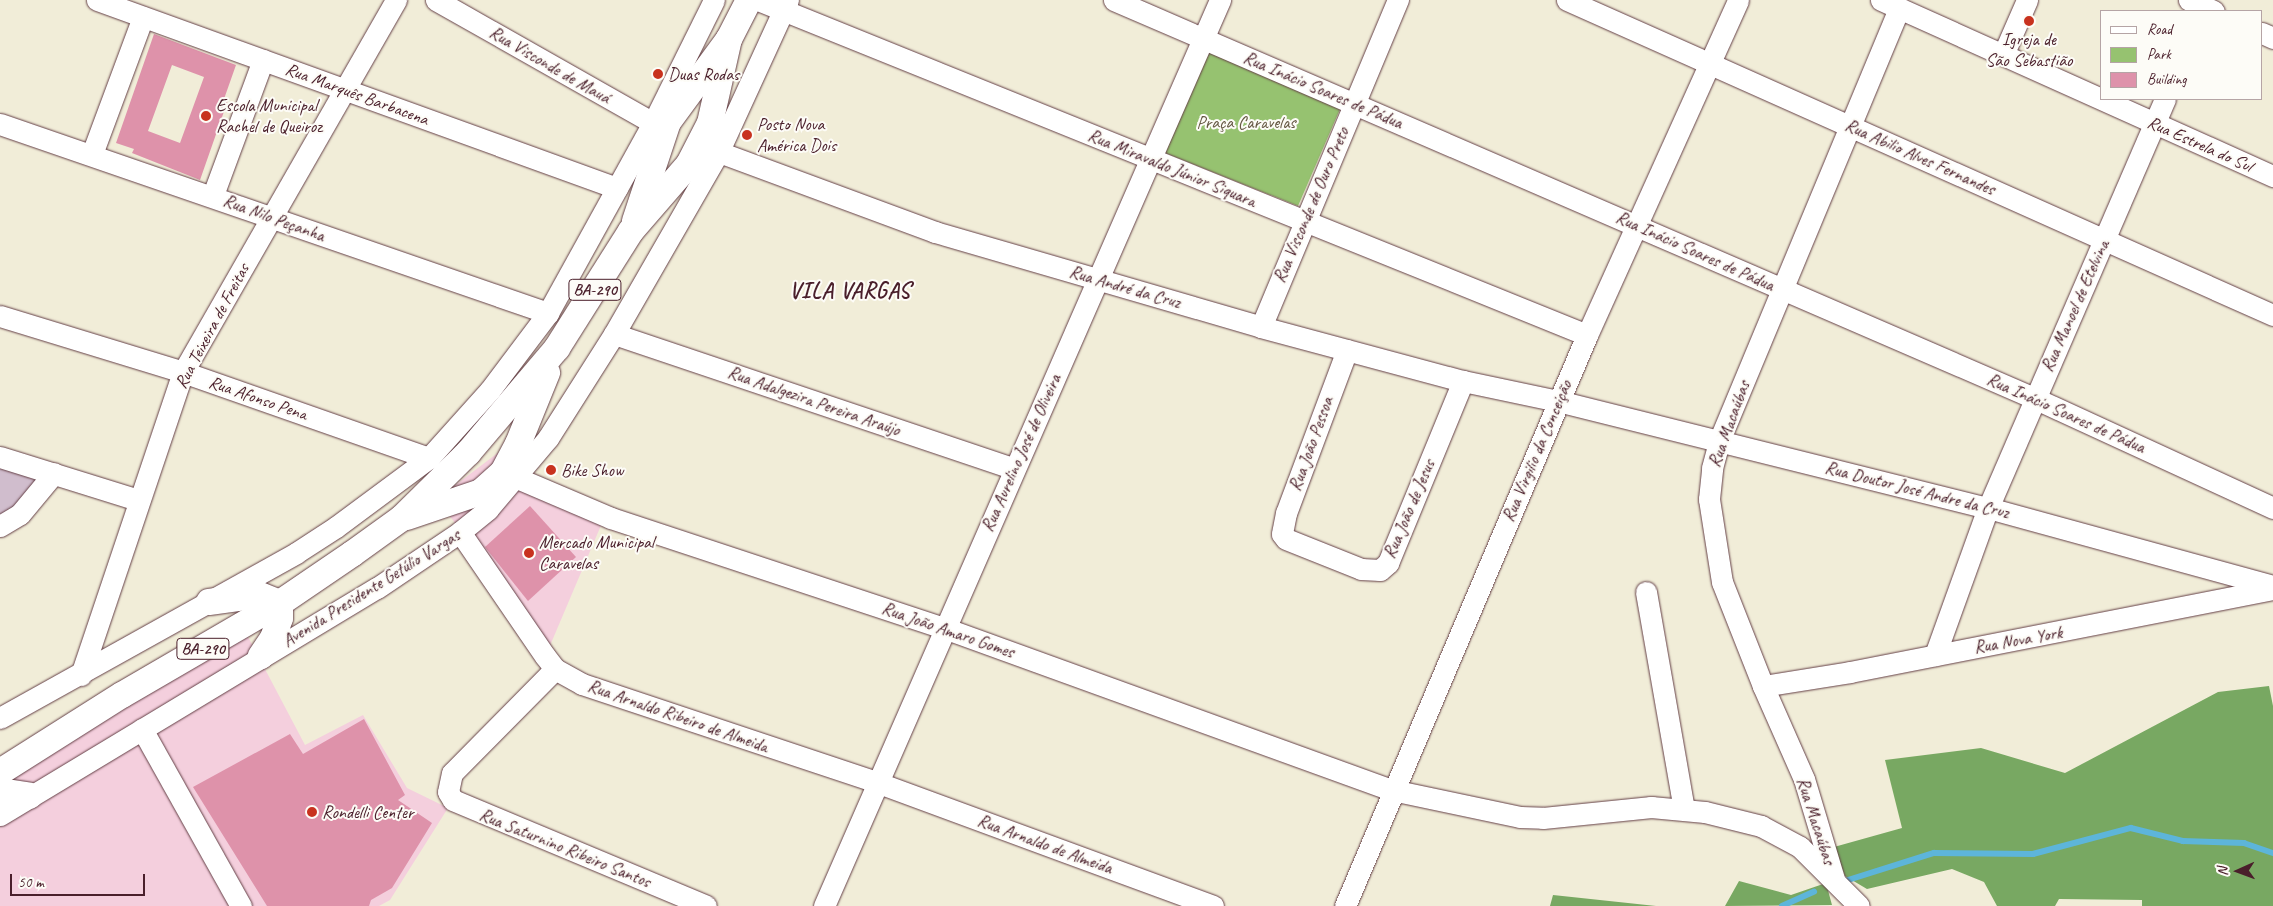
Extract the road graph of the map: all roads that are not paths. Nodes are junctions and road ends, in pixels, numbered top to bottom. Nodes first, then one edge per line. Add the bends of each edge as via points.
1 (97, 0) edge
2 (396, 0) edge
3 (436, 0) edge
4 (714, 0) edge
5 (749, 0) edge
6 (758, 0) edge
7 (1114, 0) edge
8 (1220, 0) edge
9 (1398, 0) edge
10 (1567, 0) edge
11 (1738, 0) edge
12 (2027, 0) edge
13 (1890, 4) edge
14 (785, 5) edge
15 (1592, 5) edge
16 (143, 18) junction
17 (1202, 38) junction
18 (729, 39) junction
19 (2003, 55) junction
20 (263, 60) junction
21 (1709, 61) junction
22 (344, 89) junction
23 (2100, 99) edge
24 (2101, 100) edge
25 (2165, 100) edge
26 (1354, 103) junction
27 (0, 124) edge
28 (2154, 124) junction
29 (1850, 125) junction
30 (663, 128) junction
31 (709, 140) junction
32 (92, 154) junction
33 (1150, 160) junction
34 (685, 170) junction
35 (2273, 176) edge
36 (617, 188) junction
37 (213, 195) junction
38 (271, 218) junction
39 (1305, 220) junction
40 (1635, 225) junction
41 (632, 231) junction
42 (2105, 241) junction
43 (1097, 279) junction
44 (1782, 290) junction
45 (2271, 310) edge
46 (548, 313) junction
47 (0, 316) edge
48 (1260, 327) junction
49 (614, 334) junction
50 (1587, 335) junction
51 (557, 348) junction
52 (1347, 350) junction
53 (183, 372) junction
54 (1463, 381) junction
55 (2034, 398) junction
56 (1558, 401) junction
57 (493, 425) junction
58 (1719, 441) junction
59 (518, 444) junction
60 (0, 457) edge
61 (428, 458) junction
62 (453, 467) junction
63 (1014, 469) junction
64 (54, 474) junction
65 (510, 475) junction
66 (481, 492) junction
67 (138, 500) junction
68 (1988, 508) junction
69 (2273, 508) edge
70 (402, 518) junction
71 (0, 526) edge
72 (460, 532) junction
73 (1286, 539) joint
74 (2273, 588) edge
75 (1646, 592) dead end
76 (209, 602) junction
77 (280, 603) junction
78 (944, 628) junction
79 (1935, 655) junction
80 (261, 656) junction
81 (555, 669) junction
82 (81, 675) junction
83 (1763, 686) junction
84 (0, 718) edge
85 (142, 729) junction
86 (0, 772) edge
87 (876, 782) junction
88 (1392, 790) junction
89 (0, 791) edge
90 (30, 796) junction
91 (1684, 808) junction
92 (0, 815) edge
93 (1834, 879) junction
94 (242, 906) edge
95 (706, 906) edge
96 (824, 906) edge
97 (1213, 906) edge
98 (1345, 906) edge
99 (1842, 906) edge
100 (1859, 906) edge

1 - 16 street, Rua Marquês Barbacena
2 - 22 street, Rua Teixeira de Freitas
3 - 30 street, Rua Visconde de Mauá
4 - 30 street, Avenida Presidente Getúlio Vargas
5 - 18 main road, Avenida Presidente Getúlio Vargas / BA-290
6 - 14 street, Rua Miravaldo Júnior Siquara
7 - 17 street, Rua Inácio Soares de Pádua
8 - 17 street, Rua Aurelino José de Oliveira
9 - 26 street, Rua Visconde de Ouro Preto
10 - 15 street, Rua Abilio Alves Fernandes
11 - 21 street, Rua Virgilio da Conceição
12 - 19 street
13 - 19 street, Rua Estrela do Sul
13 - 29 street, Rua Macaúbas
14 - 31 street, Avenida Presidente Getúlio Vargas
14 - 33 street, Rua Miravaldo Júnior Siquara
15 - 21 street, Rua Abilio Alves Fernandes
16 - 20 street, Rua Marquês Barbacena
16 - 32 street
17 - 26 street, Rua Inácio Soares de Pádua
17 - 33 street, Rua Aurelino José de Oliveira
18 - 30 main road, Avenida Presidente Getúlio Vargas / BA-290
18 - 31 main road, Avenida Presidente Getúlio Vargas / BA-290
19 - 23 street, Rua Estrela do Sul
20 - 22 street, Rua Marquês Barbacena
20 - 37 street
21 - 29 street, Rua Abilio Alves Fernandes
21 - 40 street, Rua Virgilio da Conceição
22 - 36 street, Rua Marquês Barbacena
22 - 38 street, Rua Teixeira de Freitas
24 - 28 street, Rua Estrela do Sul
25 - 28 street, Rua Manoel de Etelvina
26 - 39 street, Rua Visconde de Ouro Preto
26 - 40 street, Rua Inácio Soares de Pádua
27 - 32 street, Rua Nilo Peçanha
28 - 35 street, Rua Estrela do Sul
28 - 42 street, Rua Manoel de Etelvina
29 - 42 street, Rua Abilio Alves Fernandes
29 - 44 street, Rua Macaúbas
30 - 31 main road via 694,112
30 - 34 main road via 666,164
30 - 36 street, Avenida Presidente Getúlio Vargas
30 - 41 main road, Avenida Presidente Getúlio Vargas / BA-290
31 - 34 main road, Avenida Presidente Getúlio Vargas / BA-290
31 - 43 street, Rua André da Cruz via 935,232
31 - 49 street, Avenida Presidente Getúlio Vargas
32 - 37 street, Rua Nilo Peçanha
33 - 39 street, Rua Miravaldo Júnior Siquara
33 - 43 street, Rua Aurelino José de Oliveira
34 - 41 main road, Avenida Presidente Getúlio Vargas / BA-290
36 - 46 street, Avenida Presidente Getúlio Vargas
37 - 38 street, Rua Nilo Peçanha
38 - 46 street, Rua Nilo Peçanha
38 - 53 street, Rua Teixeira de Freitas
39 - 48 street, Rua Visconde de Ouro Preto
39 - 50 street, Rua Miravaldo Júnior Siquara
40 - 44 street, Rua Inácio Soares de Pádua
40 - 50 street, Rua Virgilio da Conceição
41 - 51 main road, Avenida Presidente Getúlio Vargas / BA-290
42 - 45 street, Rua Abilio Alves Fernandes
42 - 55 street, Rua Manoel de Etelvina
43 - 48 street, Rua André da Cruz
43 - 63 street, Rua Aurelino José de Oliveira
44 - 55 street, Rua Inácio Soares de Pádua
44 - 58 street, Rua Macaúbas
46 - 61 street, Avenida Presidente Getúlio Vargas via 490,390
47 - 53 street, Rua Afonso Pena
48 - 52 street, Rua André da Cruz
49 - 63 street, Rua Adalgezira Pereira Araújo
49 - 65 street, Avenida Presidente Getúlio Vargas via 574,401
50 - 56 street, Rua Virgilio da Conceição
51 - 57 main road, Avenida Presidente Getúlio Vargas / BA-290
51 - 59 main road, Avenida Presidente Getúlio Vargas
52 - 54 street, Rua André da Cruz
52 - 73 street, Rua João Pessoa via 1283,520 1282,534
53 - 61 street, Rua Afonso Pena
53 - 67 street, Rua Teixeira de Freitas
54 - 56 street, Rua André da Cruz
54 - 73 street, Rua João de Jesus via 1388,563 1380,570 1361,570
55 - 68 street, Rua Manoel de Etelvina
55 - 69 street, Rua Inácio Soares de Pádua
56 - 58 street, Rua Doutor José Andre da Cruz
56 - 88 street, Rua Virgilio da Conceição
57 - 59 main road via 509,432
57 - 62 main road, Avenida Presidente Getúlio Vargas / BA-290
58 - 68 street, Rua Doutor José Andre da Cruz
58 - 83 street, Rua Macaúbas via 1709,499 1712,532 1722,582
59 - 65 main road, Avenida Presidente Getúlio Vargas
60 - 64 street
61 - 76 street, Avenida Presidente Getúlio Vargas via 336,527
62 - 66 main road via 460,482
62 - 70 main road, Avenida Presidente Getúlio Vargas / BA-290
63 - 78 street, Rua Aurelino José de Oliveira
64 - 67 street
64 - 71 street via 20,514
65 - 66 main road, Avenida Presidente Getúlio Vargas
65 - 72 street, Avenida Presidente Getúlio Vargas via 488,509
65 - 78 street, Rua João Amaro Gomes via 611,518
66 - 70 main road, Avenida Presidente Getúlio Vargas
67 - 82 street, Rua Teixeira de Freitas
68 - 74 street, Rua Doutor José Andre da Cruz
68 - 79 street, Rua Manoel de Etelvina
70 - 77 main road, Avenida Presidente Getúlio Vargas / BA-290
72 - 80 street, Avenida Presidente Getúlio Vargas via 377,588
72 - 81 street, Rua Arnaldo Ribeiro de Almeida
74 - 79 street, Rua Nova York
75 - 91 street
76 - 77 main road via 260,595
76 - 82 street, Avenida Presidente Getúlio Vargas
77 - 80 main road via 280,618 273,638
77 - 86 main road, Avenida Presidente Getúlio Vargas / BA-290
78 - 87 street, Rua Aurelino José de Oliveira
78 - 88 street, Rua João Amaro Gomes
79 - 83 street, Rua Nova York
80 - 85 street, Avenida Presidente Getúlio Vargas
81 - 87 street, Rua Arnaldo Ribeiro de Almeida via 608,695
81 - 95 street, Rua Saturnino Ribeiro Santos via 452,774 448,792 453,800
82 - 84 street, Avenida Presidente Getúlio Vargas
83 - 93 street, Rua Macaúbas via 1804,780
85 - 90 street, Avenida Presidente Getúlio Vargas
85 - 94 street
87 - 96 street, Rua Aurelino José de Oliveira
87 - 97 street, Rua Arnaldo de Almeida
88 - 91 street, Rua João Amaro Gomes via 1520,817 1543,818 1651,807
88 - 98 street, Rua Virgilio da Conceição
89 - 90 main road
90 - 92 street, Avenida Presidente Getúlio Vargas
91 - 93 street, Rua João Amaro Gomes via 1726,815 1788,838
93 - 99 street, Rua Macaúbas
93 - 100 street, Rua João Amaro Gomes

